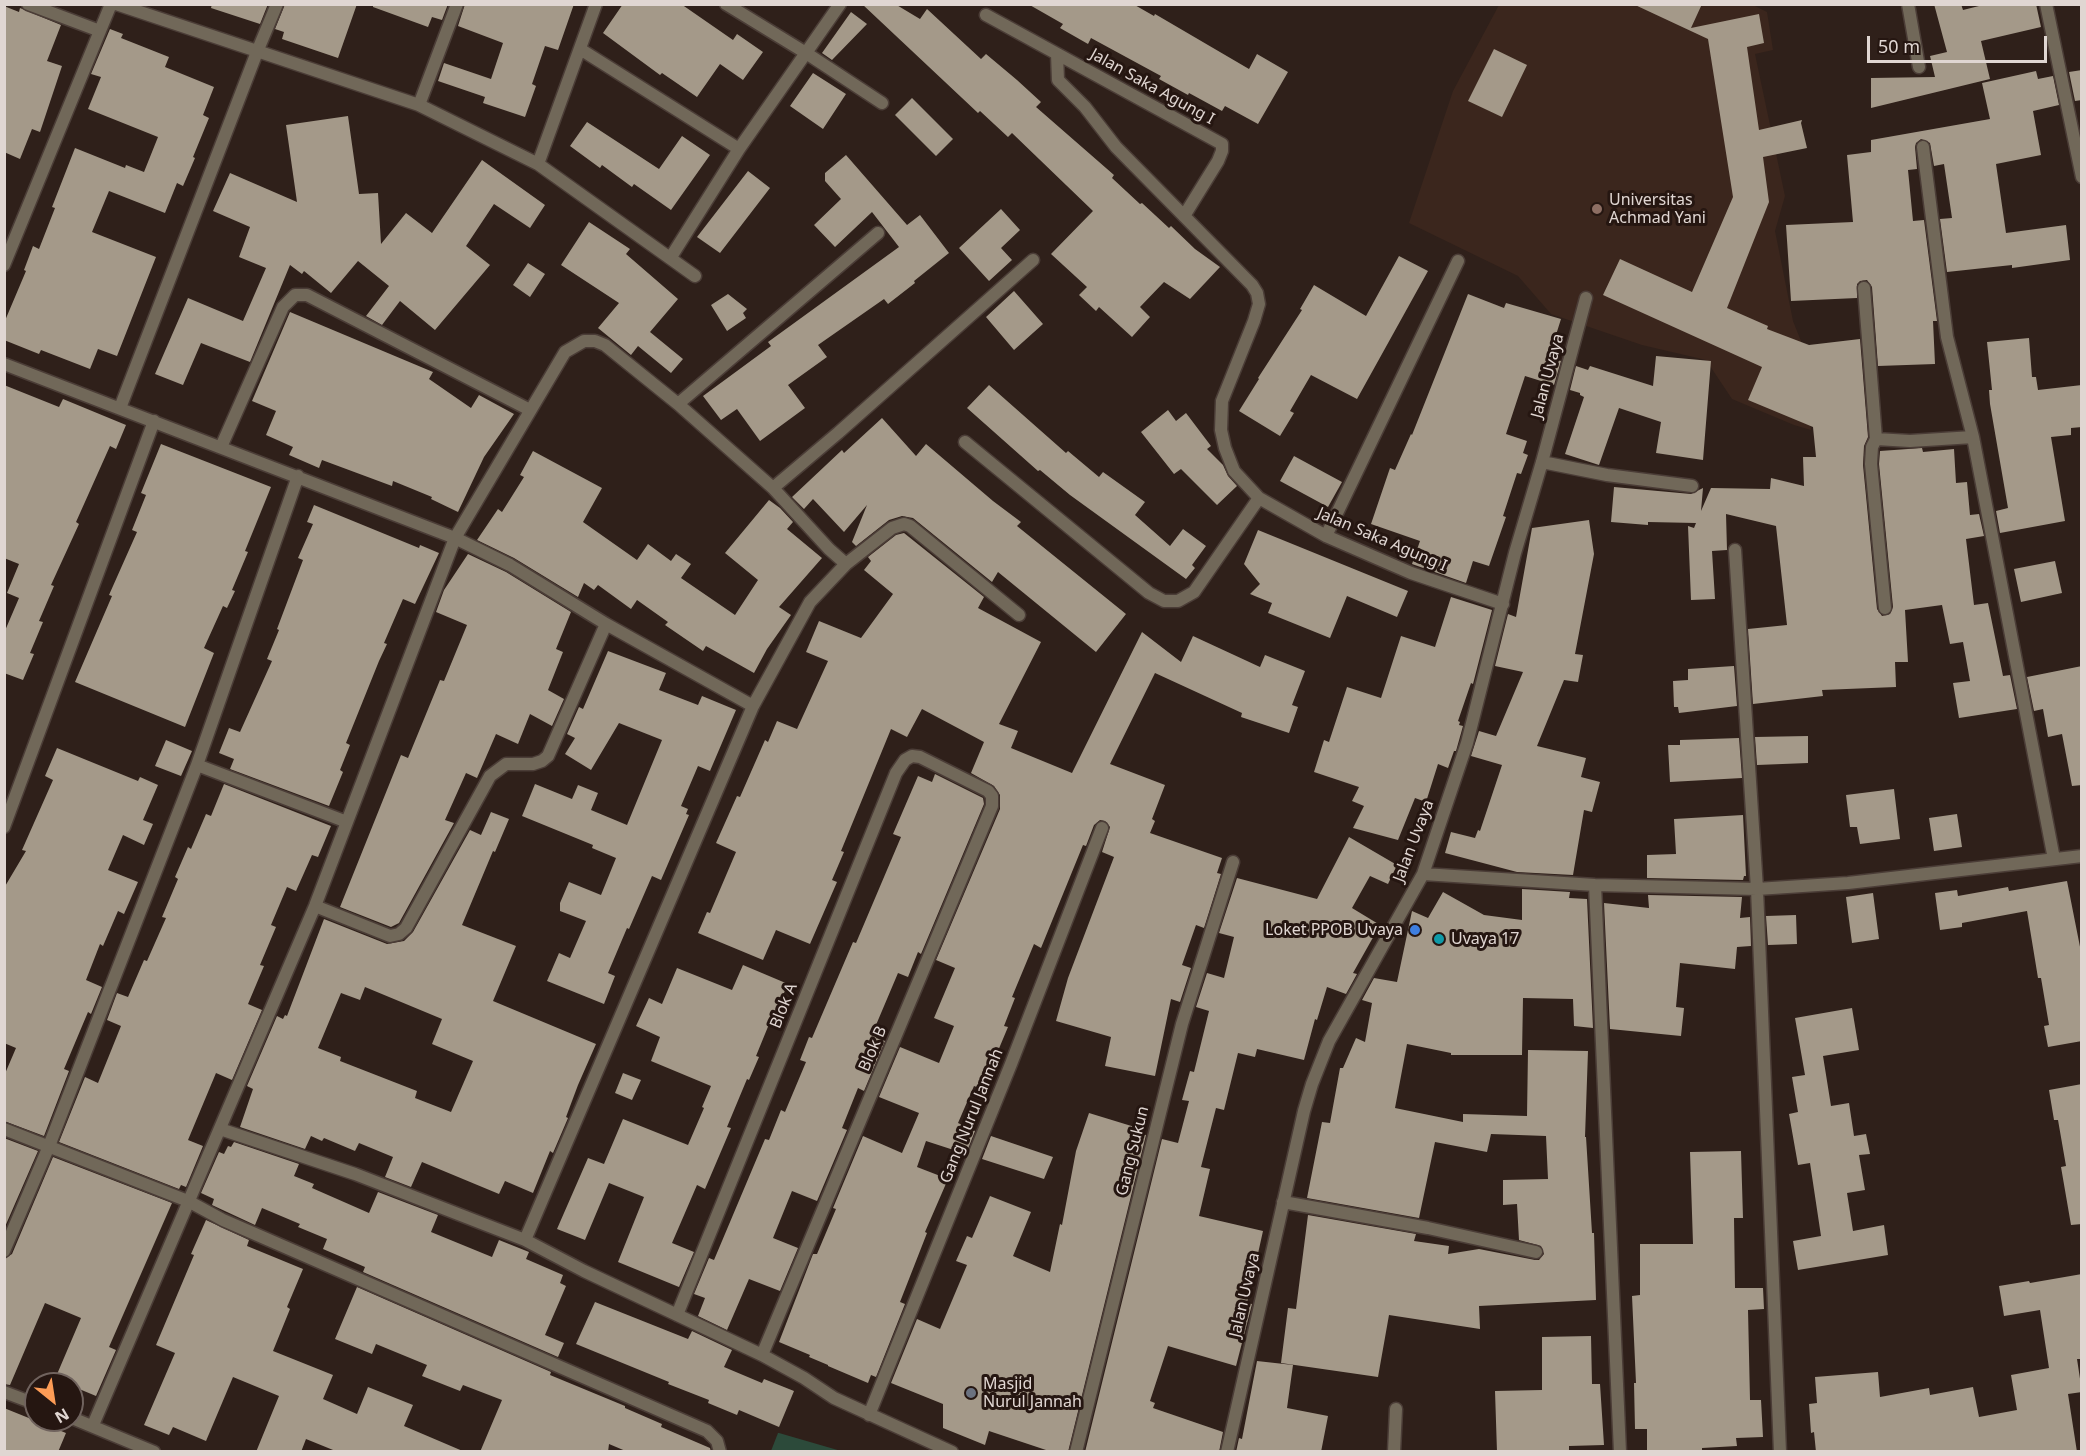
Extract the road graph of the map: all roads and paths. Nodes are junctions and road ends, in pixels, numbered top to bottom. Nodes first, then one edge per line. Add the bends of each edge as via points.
1 (28, 4) edge
2 (111, 4) edge
3 (116, 4) edge
4 (277, 4) edge
5 (457, 4) edge
6 (596, 4) edge
7 (726, 4) edge
8 (840, 4) edge
9 (1908, 4) edge
10 (2046, 4) edge
11 (986, 15) dead end
12 (100, 31) junction
13 (580, 49) junction
14 (257, 52) junction
15 (806, 53) junction
16 (1057, 54) junction
17 (1919, 67) dead end
18 (882, 103) dead end
19 (419, 105) junction
20 (1923, 147) dead end
21 (739, 148) junction
22 (538, 164) junction
23 (2082, 177) edge
24 (1184, 216) junction
25 (878, 234) dead end
26 (671, 257) junction
27 (1033, 260) dead end
28 (1458, 261) dead end
29 (4, 265) edge
30 (695, 276) dead end
31 (1864, 288) dead end
32 (1586, 298) dead end
33 (4, 364) edge
34 (678, 404) junction
35 (120, 408) junction
36 (530, 410) junction
37 (154, 421) junction
38 (1973, 437) junction
39 (1876, 439) junction
40 (966, 442) dead end
41 (221, 447) junction
42 (1542, 462) junction
43 (298, 476) junction
44 (1692, 486) dead end
45 (773, 488) junction
46 (1259, 498) junction
47 (1326, 536) junction
48 (455, 538) junction
49 (1735, 550) dead end
50 (846, 564) junction
51 (1503, 604) junction
52 (1885, 608) dead end
53 (1019, 615) dead end
54 (606, 624) junction
55 (753, 705) junction
56 (196, 765) junction
57 (953, 772) joint
58 (347, 822) junction
59 (4, 827) edge
60 (1102, 828) dead end
61 (2082, 856) edge
62 (2054, 859) junction
63 (1233, 862) dead end
64 (1423, 874) junction
65 (1595, 885) junction
66 (1757, 889) junction
67 (315, 906) junction
68 (4, 1129) edge
69 (220, 1129) junction
70 (50, 1146) junction
71 (188, 1202) junction
72 (1283, 1202) junction
73 (525, 1240) junction
74 (4, 1251) edge
75 (1536, 1252) dead end
76 (677, 1315) junction
77 (762, 1355) junction
78 (4, 1392) edge
79 (24, 1400) edge
80 (1396, 1409) dead end
81 (869, 1415) junction
82 (84, 1422) edge
83 (93, 1425) junction
84 (154, 1452) edge
85 (720, 1452) edge
86 (952, 1452) edge
87 (1076, 1452) edge
88 (1227, 1452) edge
89 (1394, 1452) edge
90 (1620, 1452) edge
91 (1780, 1452) edge

1 - 12 street
2 - 12 street
3 - 14 street
4 - 14 street
5 - 19 street
6 - 13 street
7 - 15 street
8 - 15 street
9 - 17 street
10 - 23 street
11 - 16 street, Jalan Saka Agung I
12 - 29 street
13 - 21 street
13 - 22 street
14 - 19 street
14 - 35 street
15 - 18 street
15 - 21 street
16 - 24 street, Jalan Saka Agung I via 1058,80
16 - 24 street, Jalan Saka Agung I via 1222,144 1218,161
19 - 22 street
20 - 38 street via 1947,337
21 - 26 street
22 - 26 street
24 - 46 street, Jalan Saka Agung I via 1257,293 1259,304 1254,321 1222,401 1221,430 1234,471
25 - 34 street
26 - 30 street
27 - 45 street
28 - 47 street
31 - 39 street
32 - 42 street, Jalan Uvaya
33 - 35 street
34 - 36 street via 604,345 584,341 565,352
34 - 45 street
35 - 37 street
36 - 41 street via 307,295 296,296 282,307
36 - 48 street
37 - 41 street
37 - 59 street
38 - 39 street
38 - 62 street
39 - 52 street via 1871,464
40 - 46 street via 1149,593 1164,601 1178,601 1194,592
41 - 43 street
42 - 44 street
42 - 51 street, Jalan Uvaya
43 - 48 street
43 - 56 street
45 - 50 street
46 - 47 street, Jalan Saka Agung I
47 - 51 street, Jalan Saka Agung I via 1411,573
48 - 54 street
48 - 58 street
49 - 66 street
50 - 53 street via 892,528 904,524
50 - 55 street via 810,602
51 - 64 street, Jalan Uvaya via 1467,743
54 - 55 street
54 - 67 street via 548,756 533,764 506,764 490,776 406,928 390,936
55 - 73 street
56 - 58 street
56 - 70 street
57 - 76 street, Blok A via 912,756 897,773
57 - 77 street, Blok B via 988,791 992,796 989,816
58 - 67 street
60 - 81 street, Gang Nurul Jannah
61 - 62 street
62 - 66 street via 1848,883
63 - 87 street, Gang Sukun via 1182,1024
64 - 65 street
64 - 72 street, Jalan Uvaya via 1329,1041 1304,1111
65 - 66 street
65 - 90 street
66 - 91 street
67 - 69 street
68 - 70 street
69 - 71 street
69 - 73 street via 355,1174
70 - 71 street
70 - 74 street
71 - 83 street
71 - 85 street via 707,1431
72 - 75 street
72 - 88 street, Jalan Uvaya
73 - 76 street
76 - 77 street
77 - 81 street
78 - 79 street
80 - 89 street
81 - 86 street
82 - 83 street
83 - 84 street

